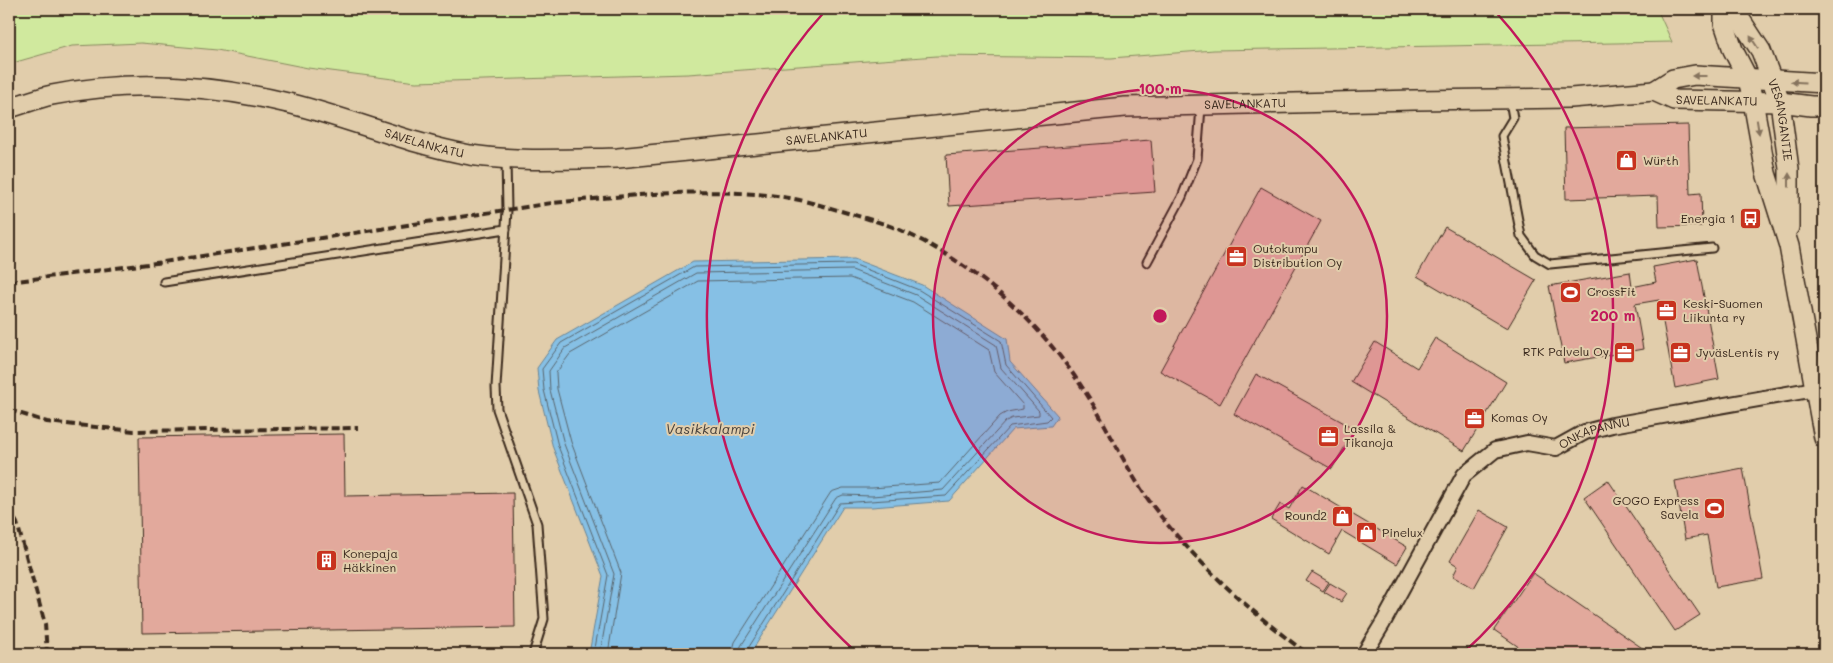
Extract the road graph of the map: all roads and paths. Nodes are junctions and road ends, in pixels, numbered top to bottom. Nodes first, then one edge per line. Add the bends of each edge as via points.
1 (1724, 9) edge
2 (1728, 9) edge
3 (1748, 79) junction
4 (1771, 80) junction
5 (1824, 83) edge
6 (1654, 92) junction
7 (1510, 99) junction
8 (1753, 101) junction
9 (1780, 102) junction
10 (1201, 105) junction
11 (1824, 106) edge
12 (9, 108) edge
13 (506, 157) junction
14 (506, 229) junction
15 (1789, 246) junction
16 (1712, 248) dead end
17 (1147, 262) dead end
18 (164, 282) dead end
19 (1815, 389) junction
20 (1824, 438) edge
21 (1366, 651) dead end
22 (533, 654) edge

1 - 3 main road, VESANGANTIE via 1724,23 1733,50
4 -> 2 main road, VESANGANTIE via 1760,51 1738,16
3 - 4 main road, SAVELANKATU
3 -> 6 main road, SAVELANKATU via 1695,75 1673,79
3 - 8 main road, VESANGANTIE
5 -> 4 main road, SAVELANKATU
4 - 9 main road, VESANGANTIE
6 - 7 main road, SAVELANKATU
6 - 8 main road, SAVELANKATU via 1674,100
7 - 10 main road, SAVELANKATU
7 - 16 lane via 1513,118 1502,136 1521,236 1535,255 1550,264
8 - 9 main road, SAVELANKATU
8 -> 15 main road, VESANGANTIE via 1766,173
9 - 11 main road, SAVELANKATU
15 -> 9 main road, VESANGANTIE via 1789,169
10 - 13 main road, SAVELANKATU via 1125,107 618,158 544,160
10 - 17 lane via 1197,159 1182,197
12 - 13 main road, SAVELANKATU via 97,88 146,85 226,90 293,104 422,144 472,155
13 - 14 lane
14 - 18 lane
14 - 22 lane via 497,409 537,524 544,619
15 - 19 main road, VESANGANTIE
19 - 20 main road, VESANGANTIE
19 - 21 street, ONKAPANNU via 1612,425 1585,432 1556,448 1526,443 1495,450 1464,475

